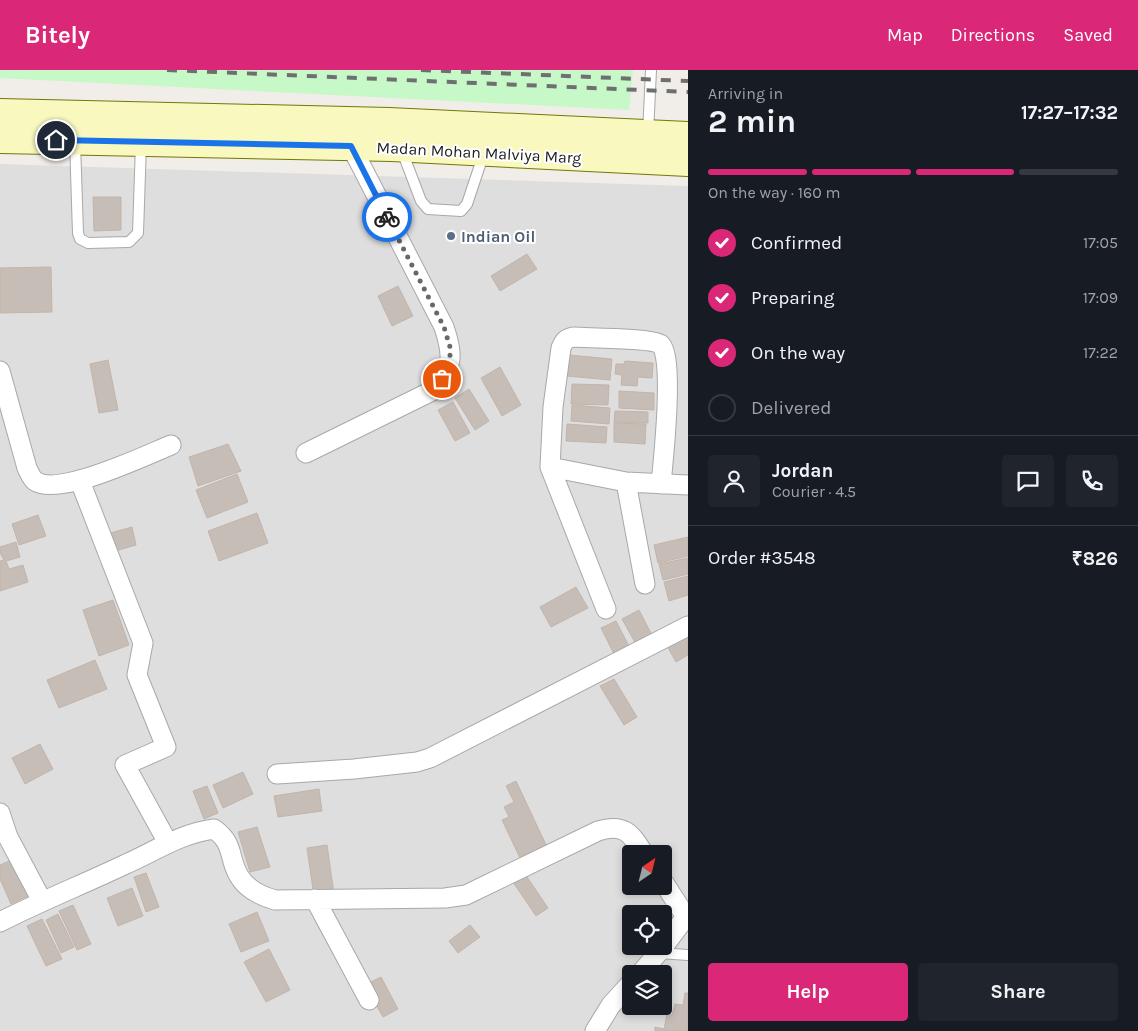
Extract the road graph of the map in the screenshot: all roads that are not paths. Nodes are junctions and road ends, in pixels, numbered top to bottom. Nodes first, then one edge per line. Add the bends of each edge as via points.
1 (651, 70) edge
2 (0, 113) edge
3 (648, 134) junction
4 (688, 136) edge
5 (0, 139) edge
6 (75, 140) junction
7 (141, 142) junction
8 (351, 146) junction
9 (401, 148) junction
10 (485, 152) junction
11 (688, 162) edge
12 (0, 371) edge
13 (170, 445) dead end
14 (306, 453) dead end
15 (550, 467) junction
16 (80, 481) junction
17 (626, 482) junction
18 (661, 484) junction
19 (688, 485) edge
20 (645, 584) dead end
21 (606, 609) dead end
22 (688, 626) edge
23 (277, 774) dead end
24 (0, 813) edge
25 (168, 843) junction
26 (639, 845) edge
27 (672, 894) edge
28 (315, 900) junction
29 (42, 901) junction
30 (687, 916) edge
31 (0, 922) edge
32 (672, 935) edge
33 (672, 951) edge
34 (656, 955) edge
35 (688, 955) edge
36 (648, 965) edge
37 (622, 993) edge
38 (369, 1000) dead end
39 (594, 1031) edge

1 - 3 lane
2 - 3 main road, Madan Mohan Malviya Marg via 389,122
3 - 4 main road, Madan Mohan Malviya Marg
5 - 6 main road, Madan Mohan Malviya Marg
6 - 7 main road, Madan Mohan Malviya Marg
6 - 7 lane via 78,232 80,239 88,243 129,242 138,233
7 - 8 main road, Madan Mohan Malviya Marg
8 - 9 main road, Madan Mohan Malviya Marg
8 - 14 street via 444,327 450,347 450,364 432,391
9 - 10 main road, Madan Mohan Malviya Marg
9 - 10 lane via 424,205 428,209 461,211 467,204
10 - 11 main road, Madan Mohan Malviya Marg
12 - 16 street via 27,468 34,480 44,484
13 - 16 street
15 - 17 street
15 - 18 street via 553,407 560,348 564,341 573,337 659,343 664,348 669,375
15 - 21 street
16 - 25 street via 143,643 137,675 166,747 125,765
17 - 18 street
17 - 20 street
18 - 19 street
22 - 23 street via 430,758 354,769
24 - 29 street via 8,837
25 - 28 street via 214,828 228,841 239,876 249,888 275,900
25 - 29 street
26 - 28 street via 632,834 621,828 608,828 466,895
27 - 30 street
28 - 38 street
29 - 31 street
30 - 32 street
33 - 35 lane
34 - 36 street
37 - 39 street

